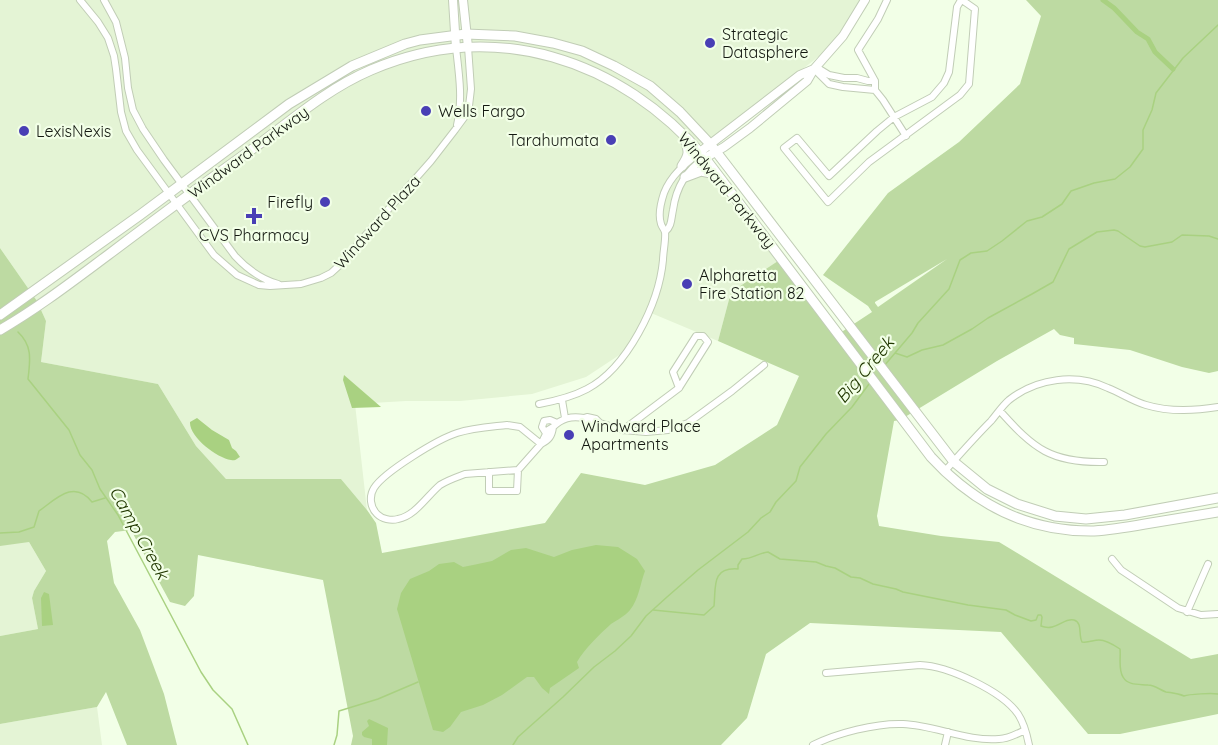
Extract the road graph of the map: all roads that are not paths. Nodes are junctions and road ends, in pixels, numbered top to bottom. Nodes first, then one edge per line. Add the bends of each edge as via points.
1 (80, 0) edge
2 (104, 0) edge
3 (453, 0) edge
4 (463, 0) edge
5 (865, 0) edge
6 (887, 0) edge
7 (961, 0) edge
8 (466, 34) junction
9 (455, 35) junction
10 (468, 47) junction
11 (456, 48) junction
12 (815, 68) junction
13 (829, 75) junction
14 (875, 81) junction
15 (829, 84) junction
16 (875, 90) junction
17 (775, 94) junction
18 (782, 102) junction
19 (894, 117) junction
20 (455, 130) junction
21 (684, 134) junction
22 (906, 136) junction
23 (713, 148) junction
24 (702, 155) junction
25 (682, 166) junction
26 (716, 174) junction
27 (686, 177) junction
28 (182, 184) junction
29 (169, 194) junction
30 (190, 195) junction
31 (176, 204) junction
32 (665, 232) junction
33 (281, 285) junction
34 (0, 315) edge
35 (0, 330) edge
36 (764, 364) dead end
37 (679, 388) junction
38 (562, 400) junction
39 (539, 404) dead end
40 (1218, 407) edge
41 (1000, 411) junction
42 (566, 418) junction
43 (555, 425) junction
44 (622, 430) junction
45 (548, 435) junction
46 (541, 444) junction
47 (954, 462) junction
48 (1104, 462) dead end
49 (518, 470) junction
50 (945, 471) junction
51 (489, 472) junction
52 (1218, 498) edge
53 (1218, 512) edge
54 (1112, 559) dead end
55 (1208, 564) dead end
56 (1187, 612) junction
57 (1218, 614) edge
58 (826, 672) dead end
59 (1025, 730) junction
60 (948, 732) junction
61 (813, 745) edge
62 (945, 745) edge
63 (1029, 745) edge

1 - 29 street, Windward Plaza via 108,38 126,131
2 - 28 street via 116,22 134,110
3 - 9 street, Windward Plaza
4 - 8 street
5 - 12 street via 843,36
6 - 14 street via 858,50
7 - 19 street via 944,83 932,97
7 - 22 street via 975,9 969,84
8 - 9 main road, Windward Parkway
8 - 10 street
8 - 23 main road, Windward Parkway via 538,39 605,61 661,95
9 - 11 street, Windward Plaza
9 - 28 main road, Windward Parkway via 405,44 352,66 289,104
10 - 11 main road, Windward Parkway
10 - 20 street, Windward Plaza via 470,106
10 - 21 main road, Windward Parkway via 512,49 573,63 637,96
11 - 20 street, Windward Plaza via 460,101
11 - 30 main road, Windward Parkway via 398,60 341,86
12 - 13 street
12 - 15 street
12 - 17 street
12 - 18 street via 807,81
13 - 14 street
13 - 15 street
14 - 16 street
15 - 16 street
16 - 19 street
17 - 18 street
17 - 23 street
18 - 23 street via 736,138
19 - 22 street
19 - 22 street via 829,176 797,138 784,148 828,202 869,162
20 - 33 street, Windward Plaza via 331,273 302,284
21 - 24 main road, Windward Parkway
21 - 25 main road via 689,153
23 - 24 street
23 - 47 main road, Windward Parkway
24 - 25 street
24 - 26 main road, Windward Parkway
24 - 27 street
25 - 32 street via 663,195 660,220
26 - 27 main road via 701,171
26 - 50 main road, Windward Parkway
27 - 32 street via 677,190 671,225
28 - 29 main road, Windward Parkway
28 - 30 street
29 - 31 street, Windward Plaza
29 - 34 main road, Windward Parkway
30 - 31 main road, Windward Parkway
30 - 33 street via 244,265
31 - 33 street, Windward Plaza via 214,255 233,272 259,285
31 - 35 main road, Windward Parkway via 82,276
32 - 38 street via 657,293 632,344 599,381
36 - 44 street via 688,423 668,430
37 - 37 street via 708,342 703,336 696,336 673,372
37 - 44 street
38 - 39 street
38 - 42 street
40 - 41 street via 1160,408 1101,385 1062,379 1025,390
41 - 47 street
41 - 48 street via 1047,453 1073,461
42 - 43 street
42 - 44 street via 587,417 595,424
43 - 45 street
43 - 45 street via 544,421 542,427
45 - 46 street
46 - 49 street
46 - 51 street via 513,425 458,433 389,474 375,487 370,501 382,518 397,520 412,512 445,482 465,474
47 - 50 street
47 - 52 main road, Windward Parkway via 987,489 1055,516 1086,519 1125,515
49 - 51 street
49 - 51 street via 517,491 489,491
50 - 53 main road, Windward Parkway via 992,507 1016,518 1069,530 1115,529
54 - 56 street via 1121,570
55 - 56 street
56 - 57 street
58 - 59 street via 935,667 998,696 1018,714
59 - 60 street via 1000,740
59 - 63 street
60 - 61 street via 902,724 853,730
60 - 62 street

